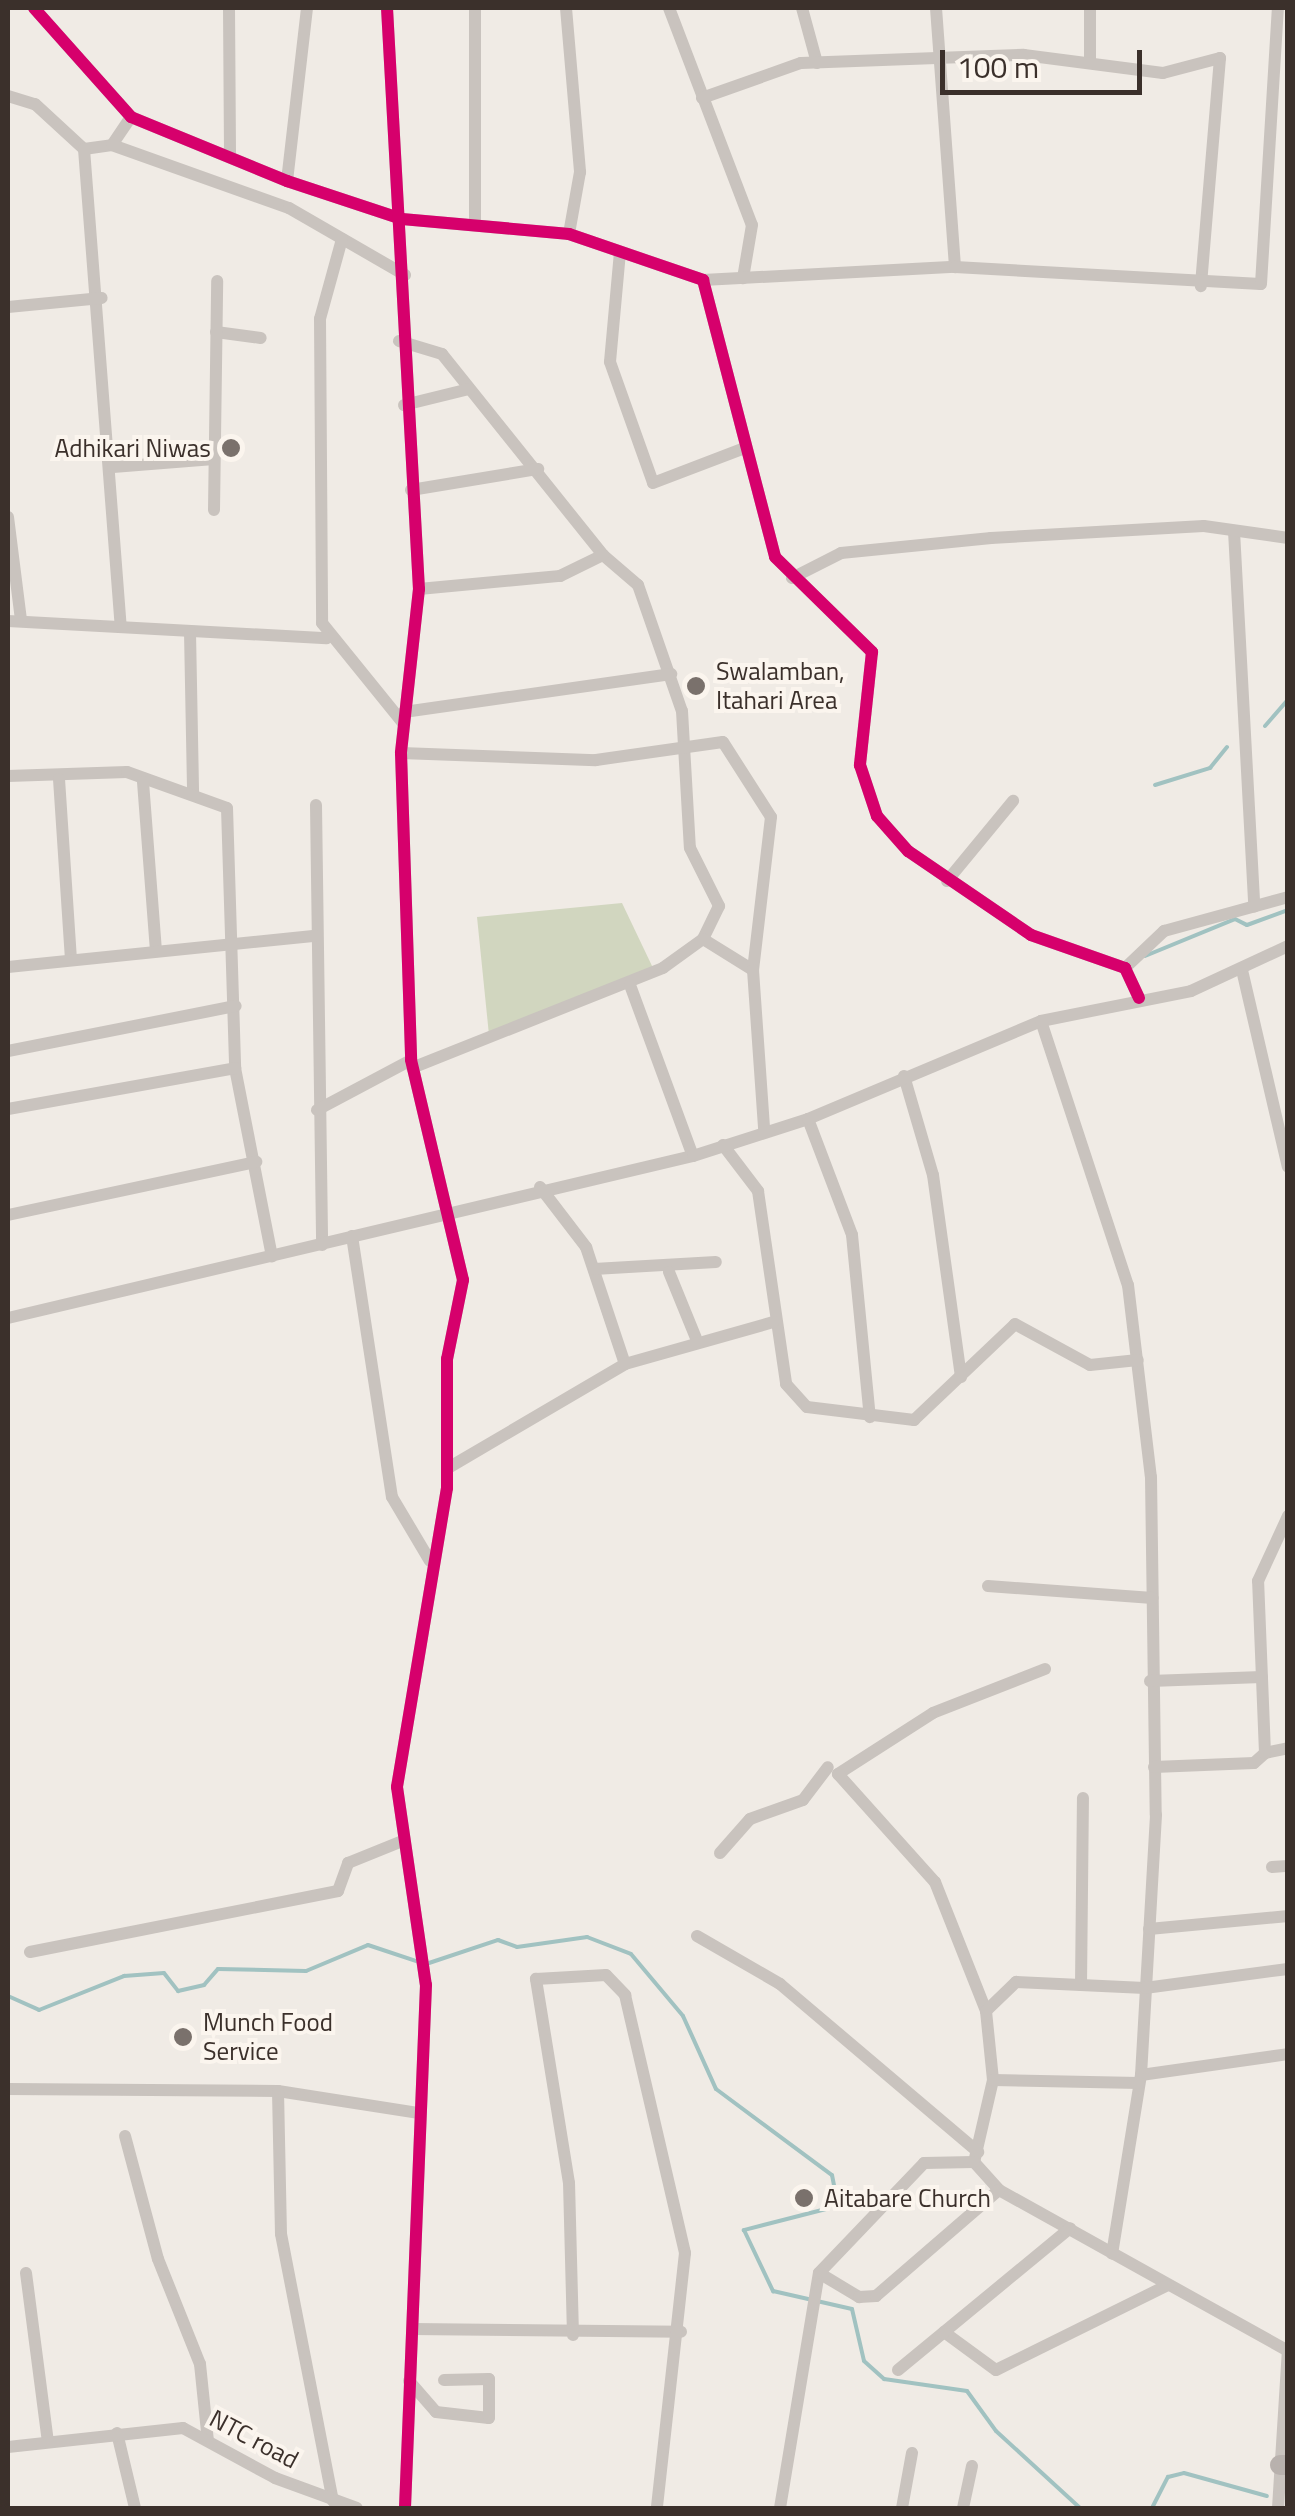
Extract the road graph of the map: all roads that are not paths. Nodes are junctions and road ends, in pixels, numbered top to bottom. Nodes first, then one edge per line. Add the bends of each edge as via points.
1 (34, 8) edge
2 (229, 8) edge
3 (307, 8) edge
4 (386, 8) edge
5 (475, 8) edge
6 (566, 8) edge
7 (669, 8) edge
8 (802, 8) edge
9 (936, 8) edge
10 (1090, 8) edge
11 (1278, 8) edge
12 (940, 60) junction
13 (817, 63) junction
14 (1090, 63) junction
15 (8, 96) edge
16 (702, 98) junction
17 (131, 117) junction
18 (112, 144) junction
19 (84, 149) junction
20 (230, 157) junction
21 (287, 181) junction
22 (402, 219) junction
23 (475, 220) junction
24 (569, 234) junction
25 (342, 238) junction
26 (620, 252) junction
27 (955, 267) junction
28 (406, 276) junction
29 (742, 278) junction
30 (703, 280) junction
31 (217, 281) dead end
32 (1201, 286) junction
33 (102, 298) junction
34 (8, 307) edge
35 (216, 332) junction
36 (261, 338) dead end
37 (399, 341) junction
38 (469, 389) junction
39 (404, 404) junction
40 (742, 449) junction
41 (214, 458) junction
42 (112, 467) junction
43 (538, 469) junction
44 (411, 490) junction
45 (214, 510) dead end
46 (8, 517) edge
47 (1234, 531) junction
48 (1288, 538) edge
49 (603, 555) junction
50 (792, 578) junction
51 (419, 589) junction
52 (14, 620) edge
53 (121, 627) junction
54 (190, 632) junction
55 (328, 638) junction
56 (672, 674) junction
57 (404, 718) junction
58 (678, 748) junction
59 (401, 754) junction
60 (8, 776) edge
61 (59, 780) junction
62 (144, 782) junction
63 (193, 793) junction
64 (1014, 801) dead end
65 (316, 805) dead end
66 (948, 880) junction
67 (1288, 897) edge
68 (1254, 906) junction
69 (315, 936) junction
70 (235, 939) junction
71 (703, 939) junction
72 (1288, 946) edge
73 (156, 951) junction
74 (72, 960) junction
75 (8, 968) edge
76 (1125, 968) junction
77 (753, 970) junction
78 (1242, 970) junction
79 (630, 985) junction
80 (1139, 998) junction
81 (236, 1006) junction
82 (1041, 1021) junction
83 (8, 1051) edge
84 (411, 1064) junction
85 (235, 1068) junction
86 (904, 1076) junction
87 (8, 1109) edge
88 (317, 1110) junction
89 (808, 1119) junction
90 (764, 1129) junction
91 (723, 1145) junction
92 (694, 1156) junction
93 (256, 1162) junction
94 (1288, 1167) edge
95 (540, 1187) junction
96 (451, 1207) junction
97 (8, 1215) edge
98 (352, 1236) junction
99 (322, 1244) junction
100 (272, 1256) junction
101 (716, 1262) dead end
102 (594, 1269) junction
103 (669, 1272) junction
104 (8, 1318) edge
105 (774, 1322) junction
106 (696, 1338) junction
107 (1138, 1360) junction
108 (625, 1364) junction
109 (961, 1377) junction
110 (870, 1417) junction
111 (448, 1468) junction
112 (1288, 1516) edge
113 (430, 1561) junction
114 (988, 1586) dead end
115 (1153, 1598) junction
116 (1045, 1669) dead end
117 (1262, 1677) junction
118 (1150, 1681) junction
119 (1288, 1748) edge
120 (1265, 1753) junction
121 (828, 1767) dead end
122 (1154, 1767) junction
123 (1083, 1798) dead end
124 (400, 1842) junction
125 (720, 1853) dead end
126 (1288, 1866) edge
127 (1272, 1867) dead end
128 (1288, 1916) edge
129 (1149, 1929) junction
130 (697, 1936) dead end
131 (30, 1952) dead end
132 (1288, 1969) edge
133 (1081, 1985) junction
134 (1146, 1988) junction
135 (986, 2012) junction
136 (1288, 2054) edge
137 (1140, 2079) junction
138 (993, 2080) junction
139 (8, 2089) edge
140 (278, 2091) junction
141 (419, 2112) junction
142 (125, 2136) dead end
143 (976, 2157) junction
144 (999, 2190) junction
145 (1070, 2228) junction
146 (1112, 2254) junction
147 (26, 2272) dead end
148 (818, 2279) junction
149 (1168, 2285) junction
150 (412, 2329) junction
151 (681, 2332) junction
152 (944, 2332) junction
153 (573, 2335) junction
154 (1287, 2350) edge
155 (898, 2370) dead end
156 (444, 2380) dead end
157 (409, 2381) junction
158 (116, 2433) junction
159 (48, 2442) junction
160 (208, 2442) junction
161 (8, 2447) edge
162 (912, 2453) dead end
163 (1284, 2465) edge
164 (972, 2466) dead end
165 (334, 2502) junction
166 (135, 2508) edge
167 (353, 2508) edge
168 (405, 2508) edge
169 (657, 2508) edge
170 (780, 2508) edge
171 (902, 2508) edge
172 (963, 2508) edge
173 (1278, 2508) edge

1 - 17 street
2 - 20 street
3 - 21 street
4 - 22 street via 390,194
5 - 23 street
6 - 24 street via 580,172
7 - 16 street
8 - 13 street
9 - 12 street
10 - 14 street
11 - 32 street via 1261,284
12 - 13 street
12 - 14 street
12 - 27 street
13 - 16 street via 779,67
14 - 32 street via 1163,73 1220,58
15 - 19 street via 35,104
16 - 29 street via 752,225
17 - 18 street
17 - 20 street
18 - 19 street
18 - 25 street via 288,208
19 - 33 street via 81,191
20 - 21 street
21 - 22 street
22 - 23 street
22 - 28 street
23 - 24 street
24 - 26 street
25 - 28 street
25 - 55 street via 320,319
26 - 30 street
26 - 40 street via 610,362 652,483
27 - 29 street
27 - 32 street
28 - 37 street
29 - 30 street
30 - 40 street
31 - 35 street
33 - 34 street
33 - 42 street
35 - 36 street
35 - 41 street
37 - 38 street via 434,347
37 - 39 street
38 - 39 street
38 - 43 street
39 - 44 street
40 - 50 street via 776,557
41 - 42 street
41 - 45 street
42 - 53 street
43 - 44 street
43 - 49 street
44 - 51 street
46 - 52 street
47 - 48 street
47 - 50 street via 841,553
47 - 68 street
49 - 51 street via 560,576
49 - 56 street via 638,585
50 - 66 street via 872,652 862,784 908,852
51 - 57 street
52 - 53 street
53 - 54 street
54 - 55 street
54 - 63 street
55 - 57 street
56 - 57 street
56 - 58 street
57 - 59 street
58 - 59 street via 596,760
58 - 71 street via 690,848 719,906
58 - 77 street via 723,742 771,817
59 - 84 street
60 - 61 street
61 - 62 street via 104,771
61 - 74 street
62 - 63 street
62 - 73 street
63 - 70 street via 227,808
64 - 66 street
65 - 69 street
66 - 76 street via 1031,935
67 - 68 street
68 - 76 street via 1164,931
69 - 70 street
69 - 88 street
70 - 73 street
70 - 81 street
71 - 77 street
71 - 79 street
72 - 78 street
73 - 74 street
74 - 75 street
76 - 80 street
77 - 90 street
78 - 80 street
78 - 94 street
79 - 84 street
79 - 92 street
80 - 82 street
81 - 83 street
81 - 85 street
82 - 86 street
82 - 107 street via 1120,1255
84 - 88 street
84 - 96 street
85 - 87 street
85 - 93 street
86 - 89 street
86 - 109 street via 934,1176
88 - 99 street
89 - 90 street
89 - 110 street via 852,1235
90 - 91 street
91 - 92 street
91 - 105 street via 758,1191
92 - 95 street
93 - 97 street
93 - 100 street
95 - 96 street
95 - 102 street
96 - 98 street
96 - 111 street via 463,1280 447,1359
98 - 99 street
98 - 113 street via 392,1498
99 - 100 street
100 - 104 street
101 - 103 street
102 - 103 street via 638,1262
102 - 108 street
103 - 106 street
105 - 106 street
105 - 110 street via 794,1397
106 - 108 street
107 - 109 street via 1090,1365 1015,1324
107 - 115 street
108 - 111 street
109 - 110 street via 929,1414
111 - 113 street
112 - 117 street via 1260,1569
113 - 124 street via 397,1787
114 - 115 street
115 - 118 street
116 - 135 street via 933,1713 838,1774 935,1882
117 - 118 street
117 - 120 street
118 - 122 street
119 - 120 street
120 - 122 street via 1254,1762
121 - 125 street via 803,1800 750,1819
122 - 129 street
123 - 133 street
124 - 131 street via 348,1863 338,1891
124 - 141 street via 426,1986
126 - 127 street
128 - 129 street
129 - 134 street
130 - 143 street via 780,1984
132 - 134 street
133 - 134 street
133 - 135 street via 1011,1983
134 - 137 street
135 - 138 street
136 - 137 street
137 - 138 street
137 - 146 street
138 - 143 street
139 - 140 street
140 - 141 street
140 - 165 street via 281,2234
141 - 150 street
142 - 160 street via 158,2260 200,2364
143 - 144 street
143 - 148 street via 924,2164
144 - 145 street
144 - 148 street via 876,2296 858,2297
145 - 146 street
145 - 152 street
146 - 149 street
147 - 159 street
148 - 170 street
149 - 152 street via 996,2370
149 - 154 street
150 - 153 street
150 - 157 street
151 - 153 street
151 - 153 street via 678,2214 624,1994 606,1975 536,1979 569,2183
151 - 169 street
152 - 155 street
154 - 163 street
156 - 157 street via 490,2379 489,2418 436,2412
157 - 168 street
158 - 159 street, NTC road
158 - 160 street, NTC road via 183,2428
158 - 166 street
159 - 161 street, NTC road
160 - 165 street, NTC road
162 - 171 street
163 - 173 street
164 - 172 street
165 - 167 street, NTC road

